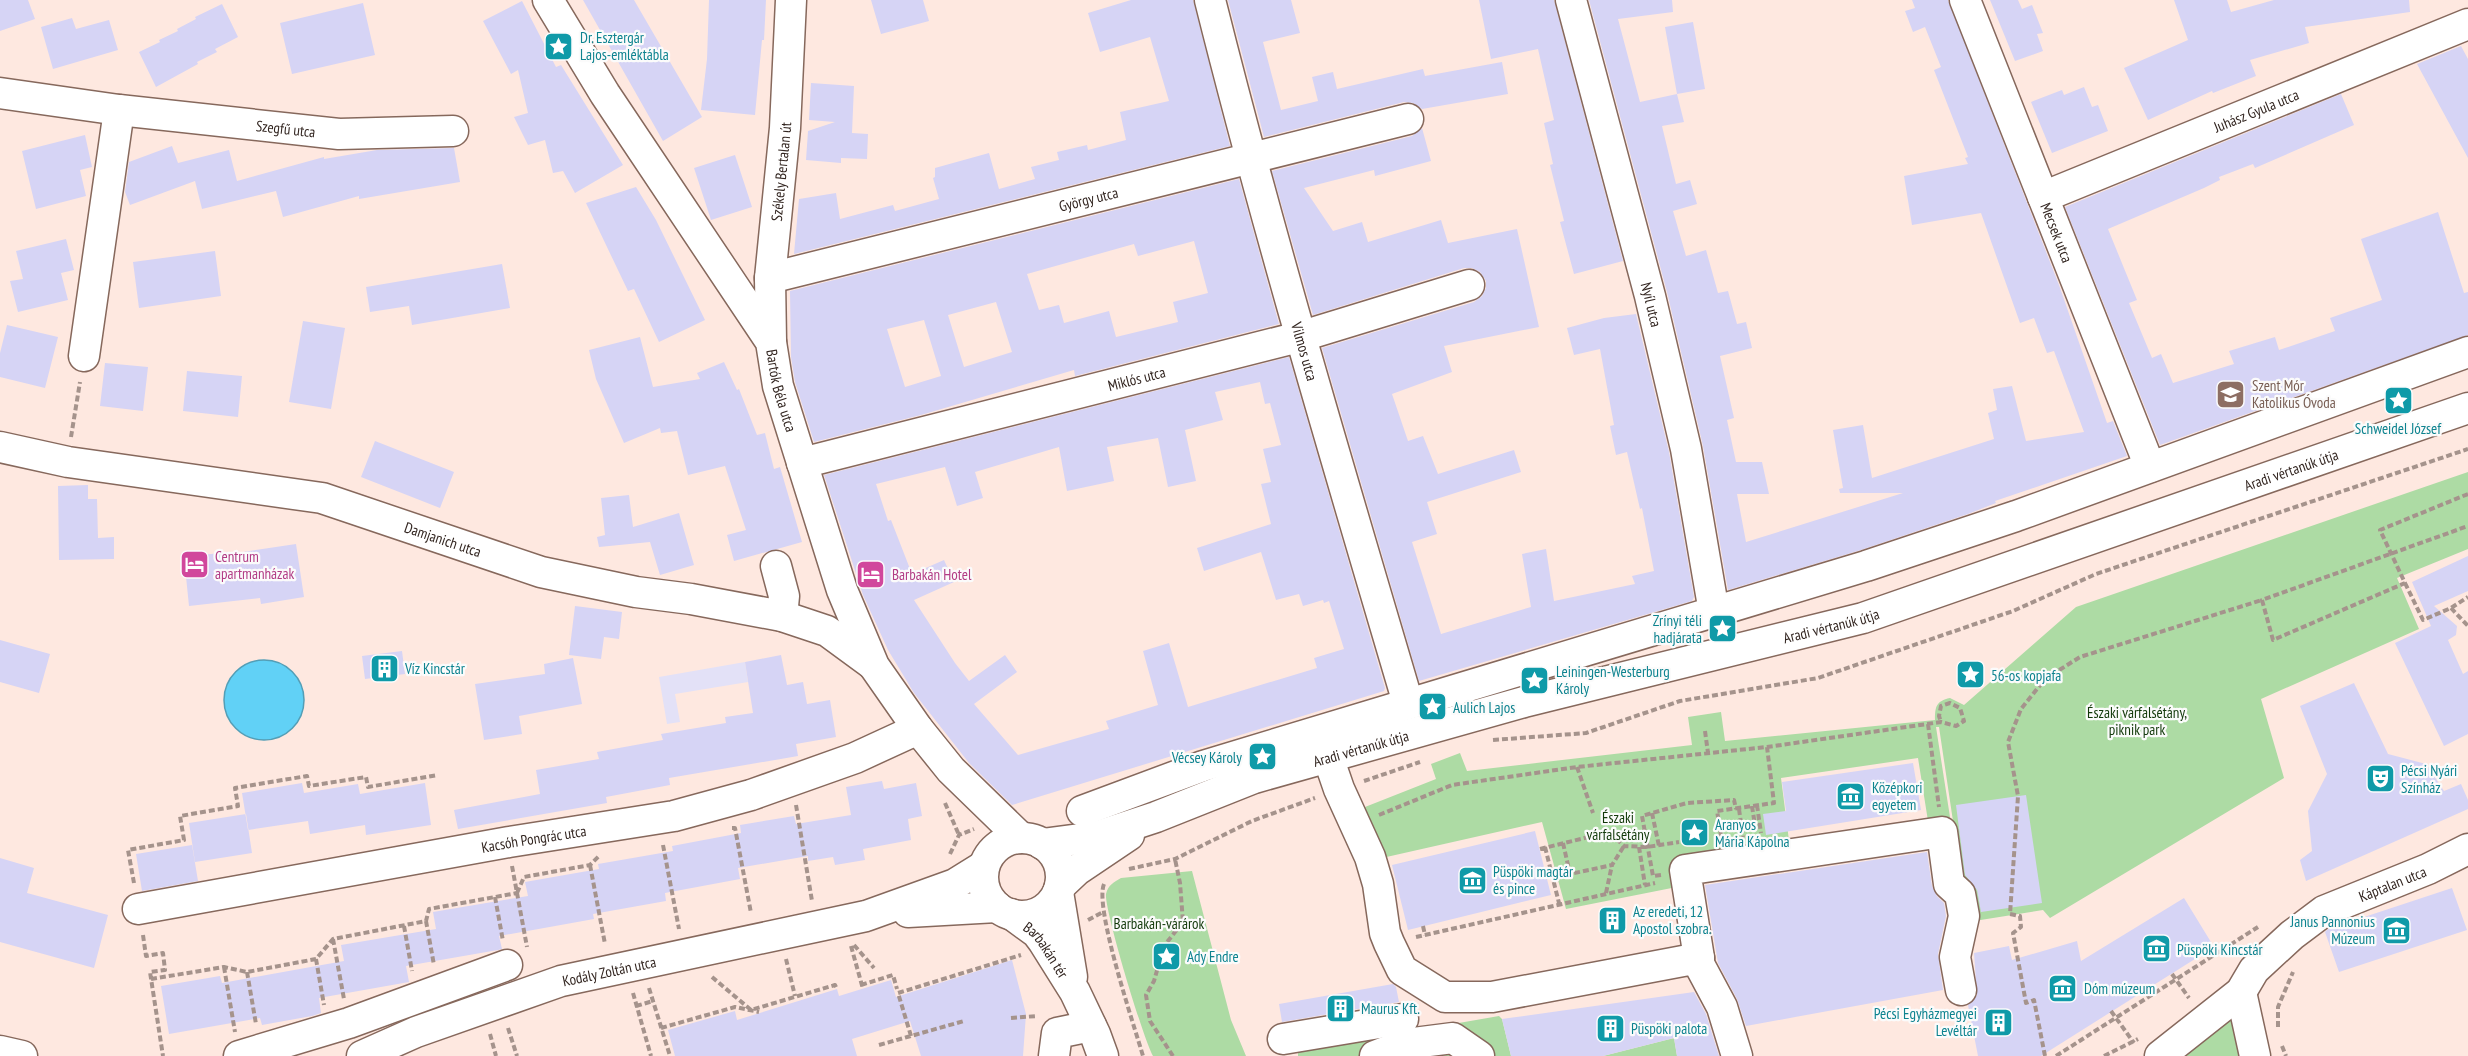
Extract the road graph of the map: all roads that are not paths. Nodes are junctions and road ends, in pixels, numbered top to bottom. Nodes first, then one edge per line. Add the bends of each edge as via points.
1 (548, 0) edge
2 (791, 0) edge
3 (1210, 0) edge
4 (1571, 0) edge
5 (1965, 0) edge
6 (2468, 24) edge
7 (0, 93) edge
8 (119, 110) junction
9 (1408, 119) dead end
10 (453, 130) dead end
11 (1250, 158) junction
12 (2043, 197) junction
13 (770, 278) junction
14 (1469, 285) dead end
15 (1299, 337) junction
16 (771, 342) junction
17 (2468, 352) edge
18 (84, 357) road end
19 (2468, 361) edge
20 (2468, 408) edge
21 (0, 447) edge
22 (802, 463) junction
23 (2150, 467) junction
24 (776, 566) dead end
25 (1705, 615) junction
26 (782, 616) junction
27 (874, 666) junction
28 (1408, 703) junction
29 (918, 729) junction
30 (1328, 757) junction
31 (1203, 766) junction
32 (951, 770) junction
33 (1184, 805) junction
34 (1082, 811) dead end
35 (1156, 817) junction
36 (1031, 841) junction
37 (2468, 849) edge
38 (987, 861) junction
39 (1059, 889) junction
40 (138, 909) road end
41 (1004, 911) junction
42 (866, 916) junction
43 (517, 955) road end
44 (1698, 958) junction
45 (1961, 990) dead end
46 (1075, 992) junction
47 (2241, 992) junction
48 (1446, 1000) junction
49 (1091, 1026) junction
50 (1453, 1038) junction
51 (1283, 1039) dead end
52 (0, 1051) edge
53 (22, 1056) edge
54 (239, 1056) edge
55 (362, 1056) edge
56 (1054, 1056) edge
57 (1102, 1056) edge
58 (1375, 1056) edge
59 (1479, 1056) edge
60 (1737, 1056) edge
61 (2160, 1056) edge
62 (2254, 1056) edge

1 - 16 street, Bartók Béla utca via 605,94
2 - 13 street, Székely Bertalan út via 785,128
3 - 11 street, Vilmos utca
4 - 25 street, Nyíl utca via 1650,296 1686,449
5 - 12 street, Mecsek utca
6 - 12 street, Juhász Gyula utca
7 - 8 street, Szegfű utca
8 - 10 street, Szegfű utca via 339,134
8 - 18 street
9 - 11 street, György utca
11 - 13 street, György utca
11 - 15 street, Vilmos utca
12 - 23 street, Mecsek utca
13 - 16 street, Székely Bertalan út
14 - 15 street, Miklós utca
15 - 22 street, Miklós utca
15 - 28 street, Vilmos utca
16 - 22 street, Bartók Béla utca via 778,386
17 - 23 street, Aradi vértanúk útja
19 - 25 street via 2407,382 2411,394 1840,592 1699,633
20 - 30 street, Aradi vértanúk útja via 1863,618 1524,702
21 - 26 street, Damjanich utca via 68,462 322,498 540,572
22 - 27 street, Bartók Béla utca via 842,590
23 - 25 street, Aradi vértanúk útja via 2016,516
24 - 26 street via 784,596
25 - 28 street, Aradi vértanúk útja
26 - 27 street, Damjanich utca via 827,631
27 - 29 street, Bartók Béla utca
28 - 31 street, Aradi vértanúk útja
29 - 32 street, Bartók Béla utca
29 - 40 street, Kacsóh Pongrác utca via 855,758 723,804 674,816
30 - 33 street, Aradi vértanúk útja via 1254,778
30 - 48 street via 1370,857 1385,933 1402,970
31 - 33 street
31 - 34 street, Aradi vértanúk útja
32 - 36 street, Bartók Béla utca
32 - 38 street, Bartók Béla utca via 978,826
33 - 35 street, Aradi vértanúk útja
35 - 36 street, Aradi vértanúk útja via 1095,837
35 - 39 street, Aradi vértanúk útja via 1077,870
36 - 38 street via 1003,844
36 - 39 street via 1051,851 1058,862
37 - 47 street, Káptalan utca via 2325,911 2254,970
38 - 41 street via 985,888
38 - 42 street, Kodály Zoltán utca via 955,884
39 - 41 street via 1044,909 1022,916
39 - 46 street, Barbakán tér
41 - 42 street, Kodály Zoltán utca
41 - 46 street, Barbakán tér via 1037,933
42 - 55 street, Kodály Zoltán utca via 561,981 416,1032
43 - 54 street via 349,1023
44 - 45 street via 1685,870 1942,832 1949,884 1960,894 1964,916 1955,957
44 - 48 street via 1492,997
44 - 60 street via 1722,1006
46 - 49 street, Barbakán tér
47 - 61 street, Káptalan utca
47 - 62 street
48 - 50 street
48 - 51 street via 1405,1019
49 - 56 street via 1057,1033
49 - 57 street, Barbakán tér
50 - 58 street via 1406,1044
50 - 59 street
52 - 53 street

